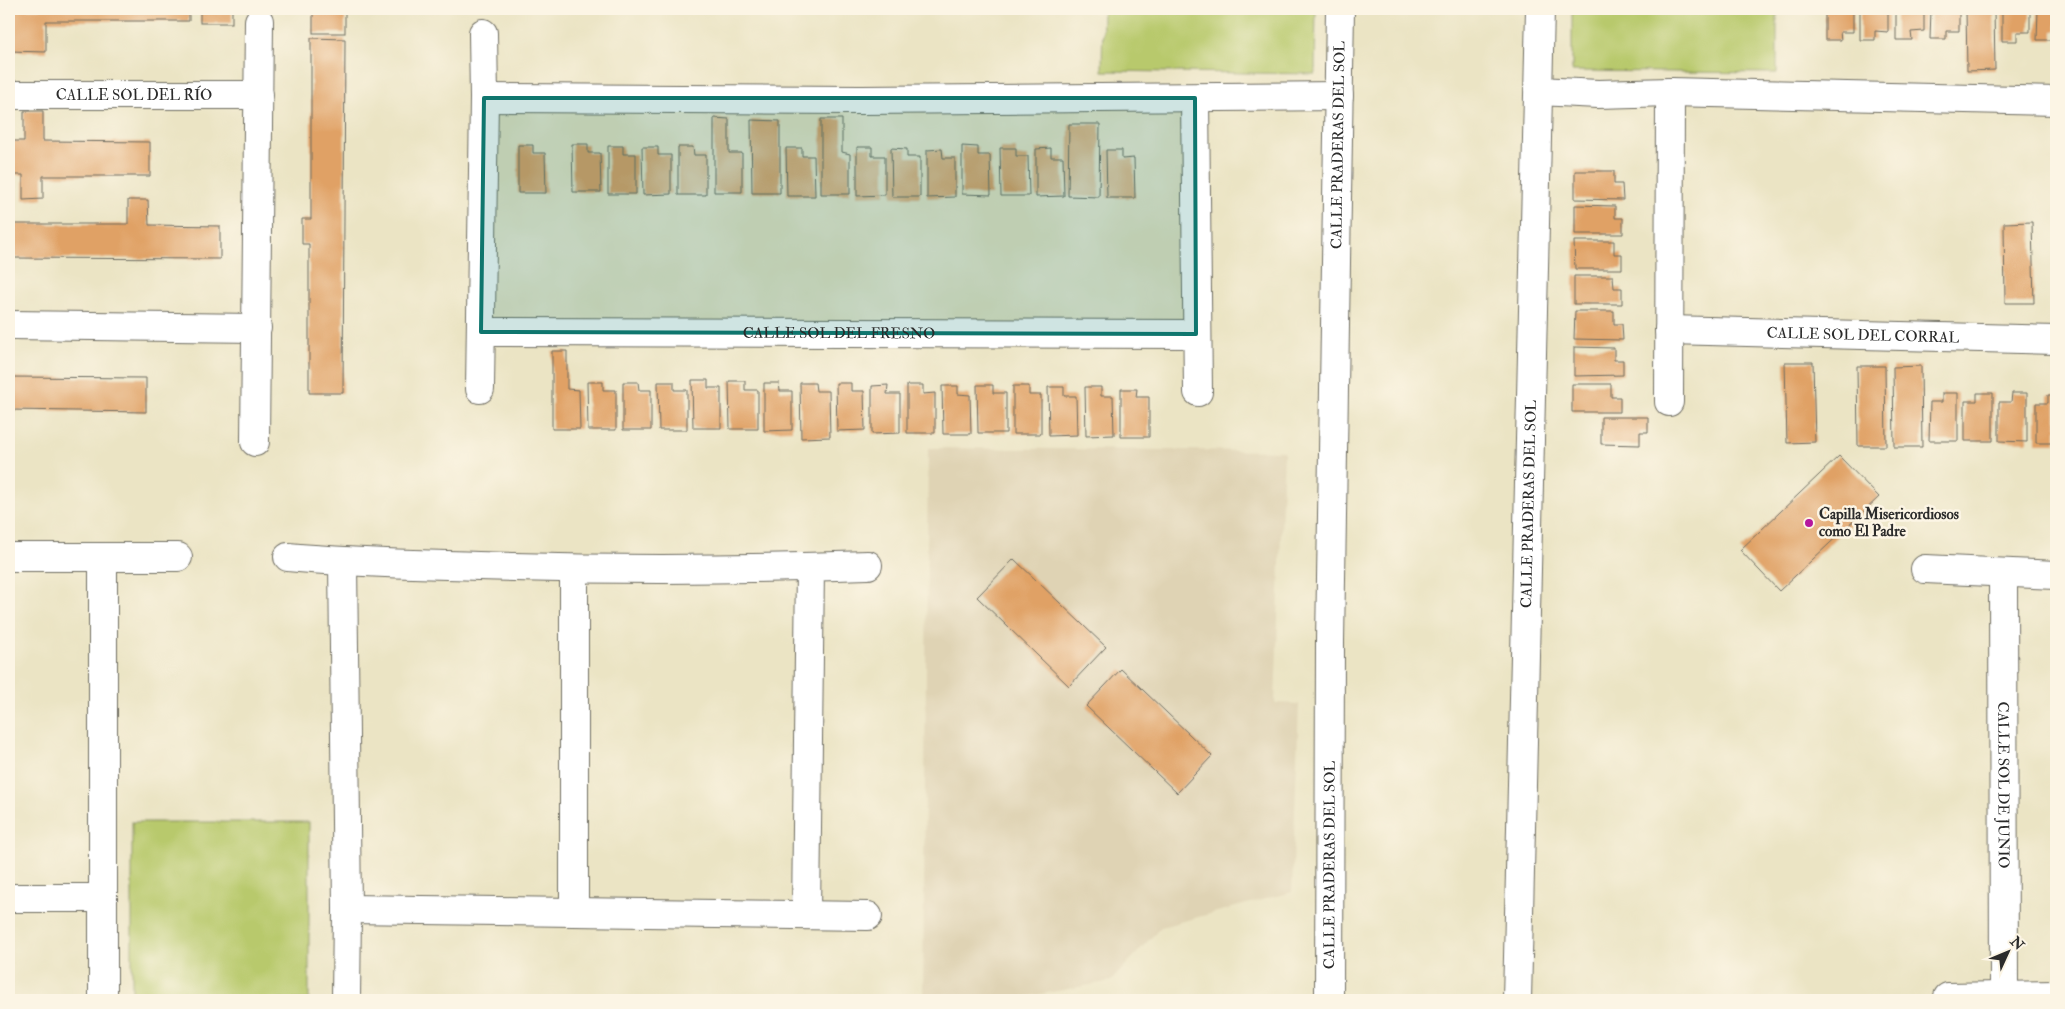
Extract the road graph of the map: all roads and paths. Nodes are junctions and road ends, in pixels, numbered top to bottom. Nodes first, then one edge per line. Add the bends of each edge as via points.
1 (1340, 9) edge
2 (1540, 9) edge
3 (258, 21) dead end
4 (482, 33) dead end
5 (1538, 91) junction
6 (1670, 92) junction
7 (9, 95) edge
8 (259, 95) junction
9 (1339, 96) junction
10 (484, 98) junction
11 (1195, 98) junction
12 (2056, 101) edge
13 (9, 325) edge
14 (256, 328) junction
15 (1669, 330) junction
16 (481, 332) junction
17 (1196, 334) junction
18 (2056, 340) edge
19 (480, 389) dead end
20 (1198, 392) dead end
21 (1669, 402) dead end
22 (255, 442) dead end
23 (9, 557) edge
24 (103, 557) junction
25 (178, 557) dead end
26 (288, 557) dead end
27 (343, 562) junction
28 (868, 564) dead end
29 (810, 567) junction
30 (574, 569) junction
31 (1925, 569) dead end
32 (2003, 574) junction
33 (2056, 575) edge
34 (9, 898) edge
35 (103, 898) junction
36 (347, 909) junction
37 (574, 911) junction
38 (806, 915) junction
39 (868, 916) dead end
40 (2056, 995) edge
41 (1948, 996) dead end
42 (2004, 996) junction
43 (103, 1000) edge
44 (346, 1000) edge
45 (1329, 1000) edge
46 (1517, 1000) edge

1 - 9 street, CALLE PRADERAS DEL SOL
2 - 5 street, CALLE PRADERAS DEL SOL
3 - 8 street
4 - 10 street
5 - 6 street via 1598,94
5 - 46 street, CALLE PRADERAS DEL SOL
6 - 12 street
6 - 15 street
7 - 8 street, CALLE SOL DEL RÍO
8 - 14 street
9 - 11 street
9 - 45 street, CALLE PRADERAS DEL SOL via 1330,642
10 - 11 street
10 - 16 street
11 - 17 street
13 - 14 street
14 - 22 street
15 - 18 street, CALLE SOL DEL CORRAL
15 - 21 street
16 - 17 street, CALLE SOL DEL FRESNO
16 - 19 street
17 - 20 street
23 - 24 street
24 - 25 street
24 - 35 street
26 - 27 street
27 - 30 street
27 - 36 street
28 - 29 street
29 - 30 street
29 - 38 street
30 - 37 street
31 - 32 street
32 - 33 street
32 - 42 street, CALLE SOL DE JUNIO
34 - 35 street
35 - 43 street
36 - 37 street
36 - 44 street
37 - 38 street
38 - 39 street
40 - 42 street
41 - 42 street

